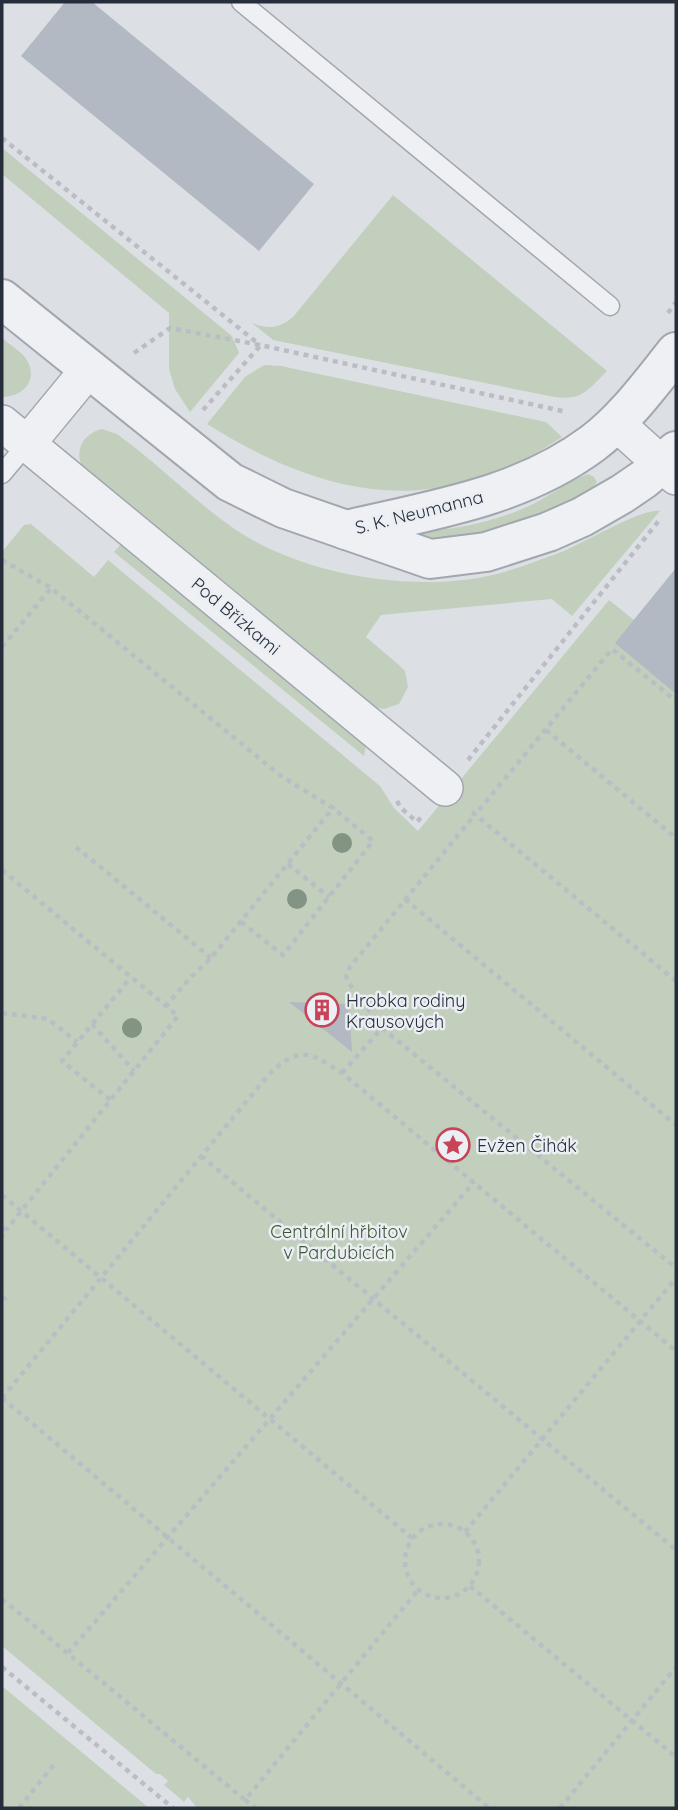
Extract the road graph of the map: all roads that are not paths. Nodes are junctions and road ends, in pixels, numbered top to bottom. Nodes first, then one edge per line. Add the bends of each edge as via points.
1 (241, 2) edge
2 (2, 299) edge
3 (610, 306) dead end
4 (676, 352) edge
5 (88, 370) junction
6 (616, 422) junction
7 (14, 433) edge
8 (672, 464) edge
9 (2, 474) edge
10 (346, 530) junction
11 (456, 798) road end

1 - 3 lane
2 - 5 street
4 - 6 street, S. K. Neumanna
5 - 7 street
5 - 10 street via 230,482 283,508
6 - 8 street
6 - 10 street, S. K. Neumanna via 569,459 510,489
7 - 9 lane
7 - 11 street, Pod Břízkami
8 - 10 street, S. K. Neumanna via 548,533 485,552 430,559

